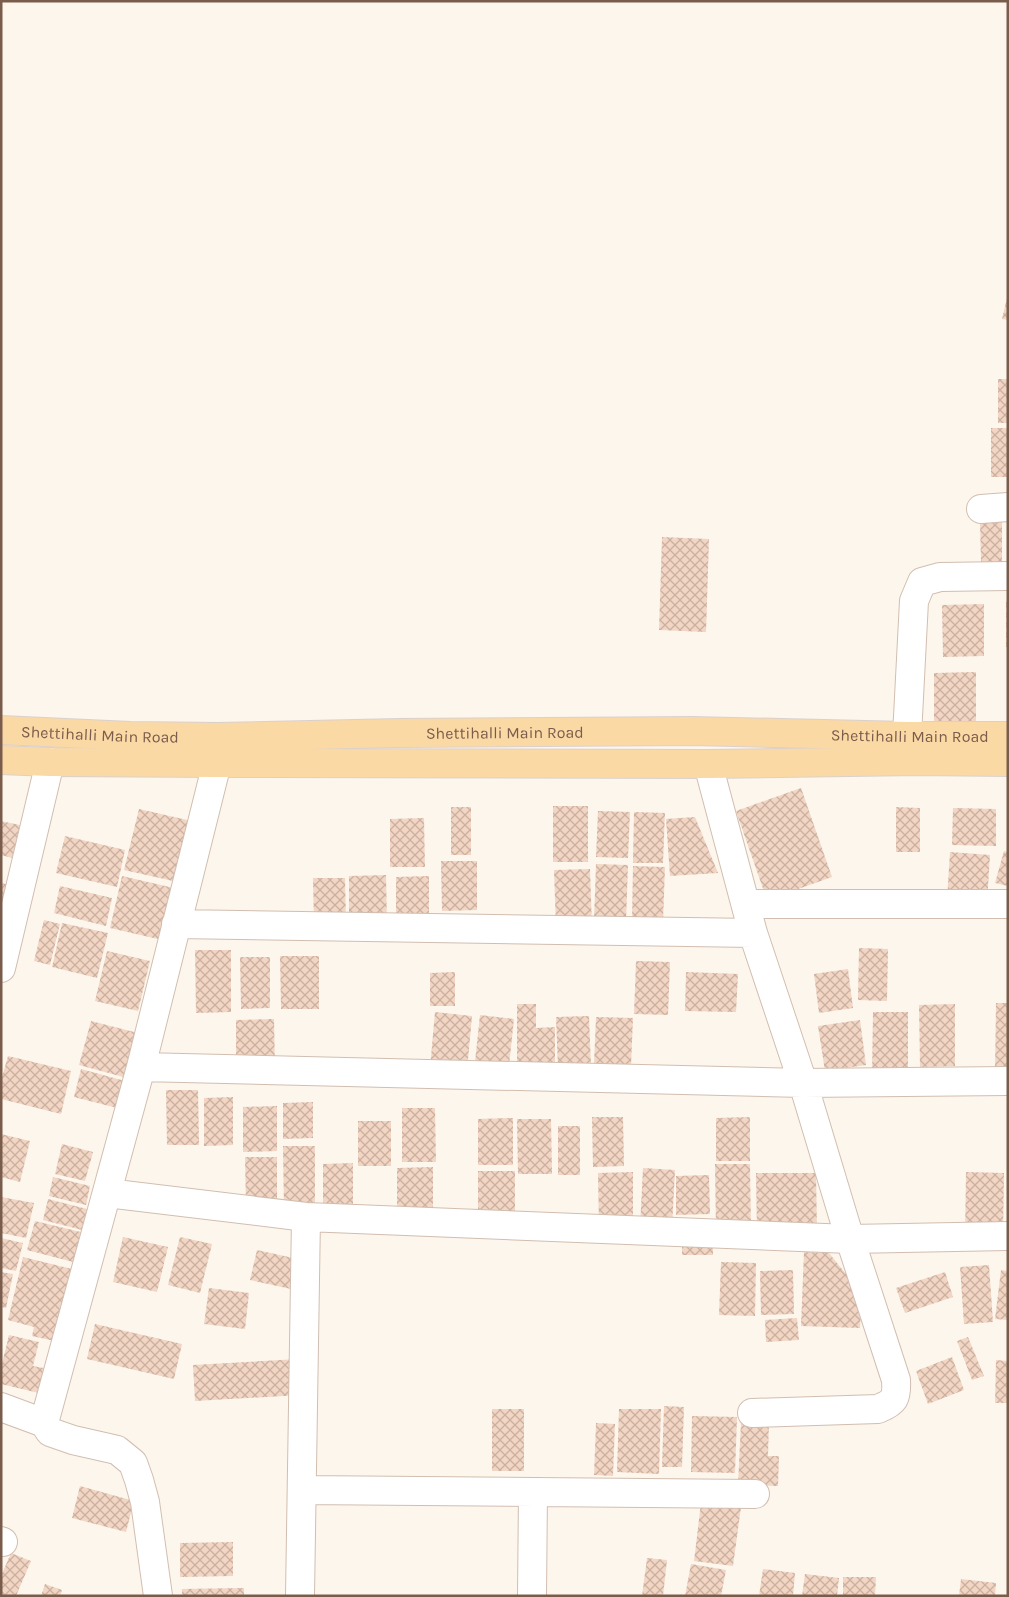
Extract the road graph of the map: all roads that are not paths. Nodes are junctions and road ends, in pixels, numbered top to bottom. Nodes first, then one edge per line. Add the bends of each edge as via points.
1 (1008, 576) edge
2 (1, 730) edge
3 (907, 736) junction
4 (1008, 736) edge
5 (218, 750) junction
6 (1, 760) edge
7 (50, 762) junction
8 (1008, 762) edge
9 (708, 764) junction
10 (746, 904) junction
11 (1008, 904) edge
12 (176, 924) junction
13 (753, 933) junction
14 (1, 968) edge
15 (141, 1067) junction
16 (1008, 1081) edge
17 (803, 1084) junction
18 (107, 1193) junction
19 (306, 1217) junction
20 (1008, 1236) edge
21 (850, 1239) junction
22 (1, 1406) edge
23 (752, 1413) dead end
24 (44, 1423) junction
25 (302, 1490) junction
26 (533, 1492) junction
27 (755, 1494) dead end
28 (158, 1596) edge
29 (300, 1596) edge
30 (532, 1596) edge

1 - 3 street via 940,577 922,582 914,601
2 - 5 main road, Shettihalli Main Road via 130,736
3 - 4 main road, Shettihalli Main Road
3 - 5 main road, Shettihalli Main Road via 692,731 399,733
5 - 7 main road, Shettihalli Main Road
5 - 9 main road, Shettihalli Main Road
5 - 12 street
6 - 7 main road, Shettihalli Main Road
7 - 14 street
8 - 9 main road, Shettihalli Main Road
9 - 10 street
10 - 11 street
10 - 13 street
12 - 13 street
12 - 15 street
13 - 17 street
15 - 17 street
15 - 18 street
16 - 17 street
17 - 21 street
18 - 19 street
18 - 24 street
19 - 21 street
19 - 25 street
20 - 21 street
21 - 23 street via 896,1380 894,1398 891,1403 878,1408
22 - 24 street
24 - 28 street via 50,1432 117,1450 133,1463 144,1502
25 - 26 street
25 - 29 street
26 - 27 street
26 - 30 street

